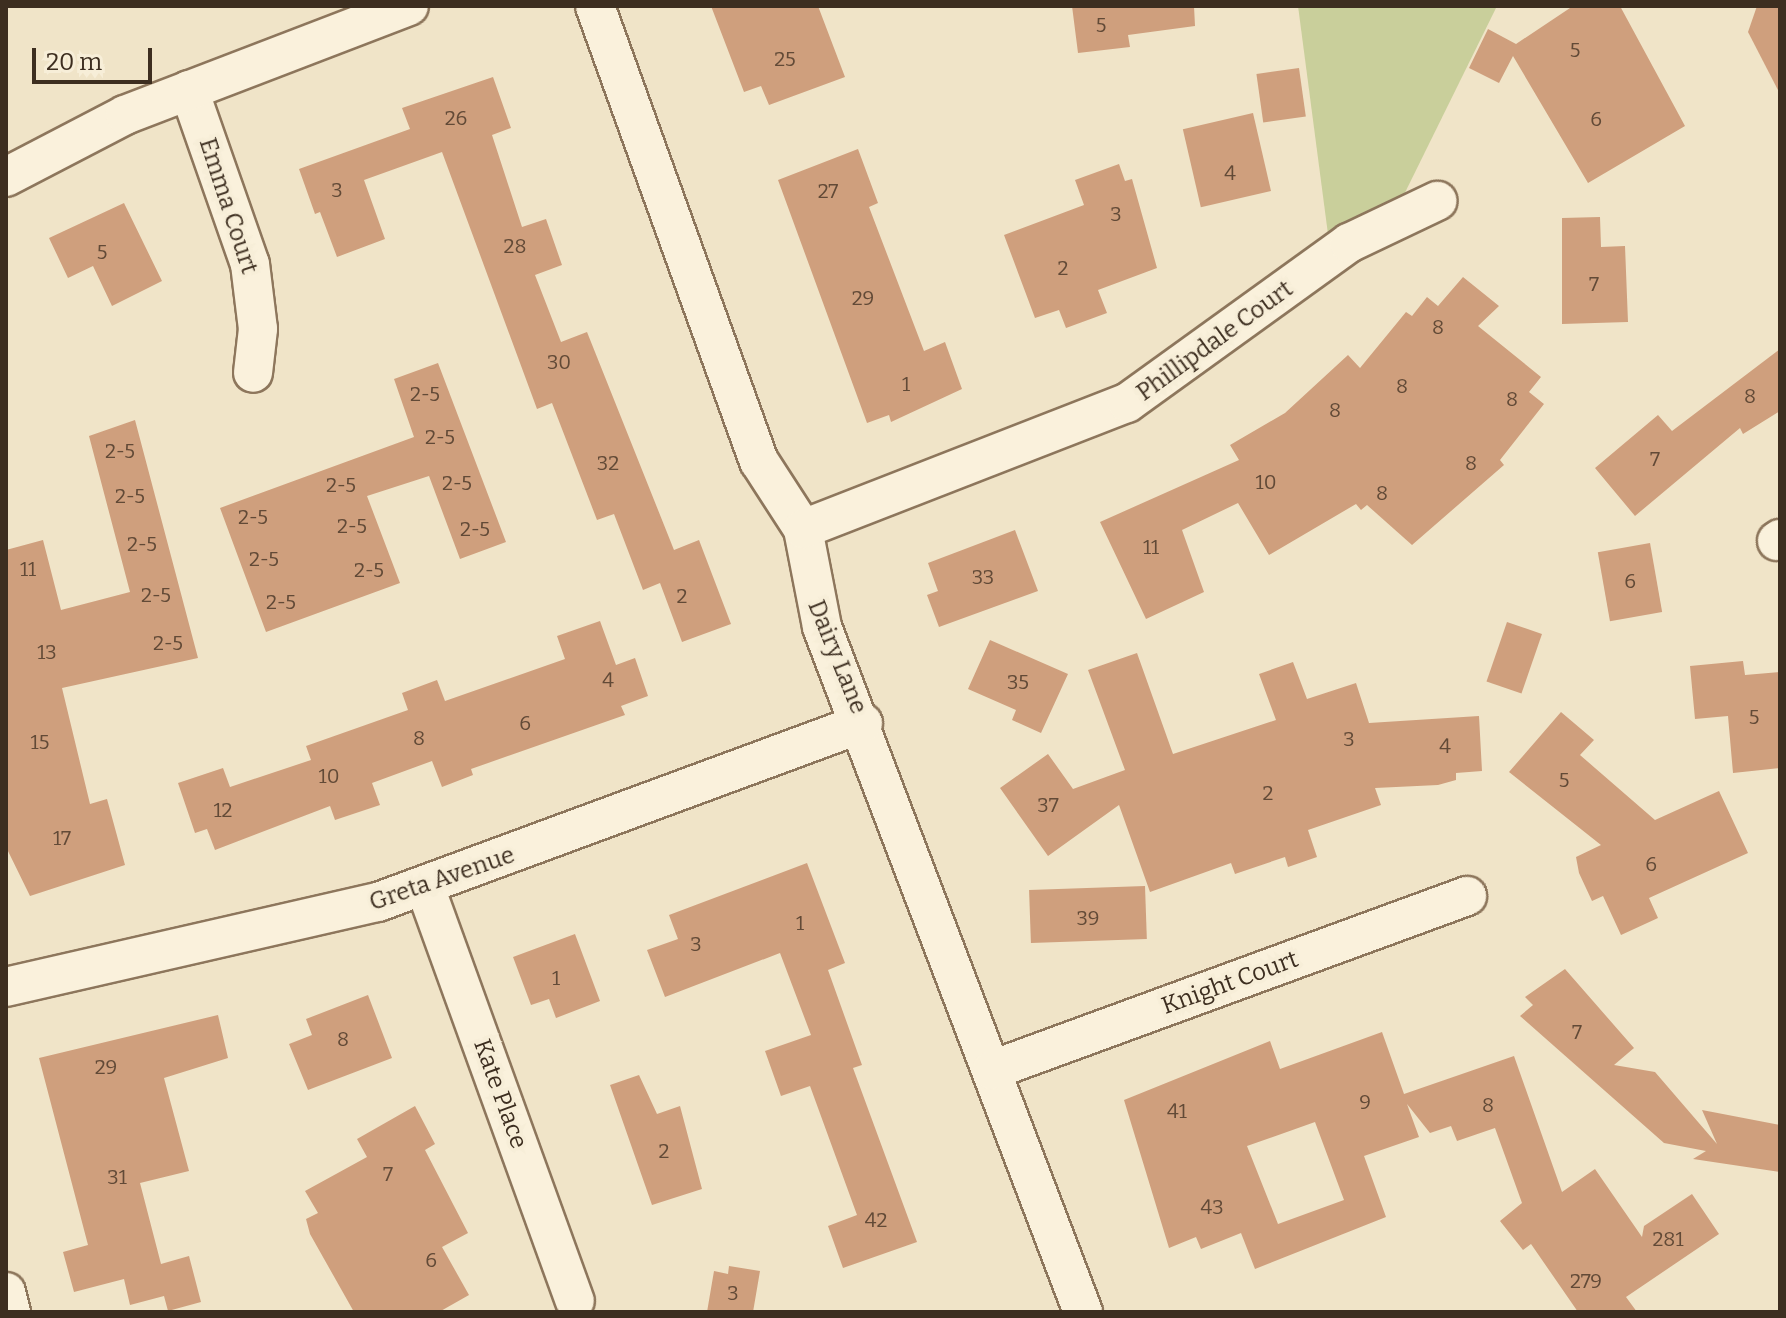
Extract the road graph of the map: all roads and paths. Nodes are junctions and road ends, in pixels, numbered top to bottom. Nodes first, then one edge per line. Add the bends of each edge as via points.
1 (409, 6) edge
2 (595, 6) edge
3 (189, 90) junction
4 (6, 177) edge
5 (1437, 201) dead end
6 (253, 373) dead end
7 (803, 529) junction
8 (863, 723) junction
9 (425, 887) junction
10 (1467, 896) dead end
11 (6, 987) edge
12 (992, 1070) junction
13 (6, 1292) edge
14 (575, 1301) dead end
15 (11, 1312) edge
16 (1083, 1312) edge

1 - 3 street
2 - 7 street, Dairy Lane via 759,461
3 - 4 street via 90,130
3 - 6 street, Emma Court via 250,264 258,329
5 - 7 street, Phillipdale Court via 1349,243 1127,403
7 - 8 street, Dairy Lane via 810,589
8 - 9 street, Greta Avenue
8 - 12 street, Dairy Lane
9 - 11 street, Greta Avenue via 236,939
9 - 14 street, Kate Place
10 - 12 street, Knight Court
12 - 16 street, Dairy Lane
13 - 15 street

